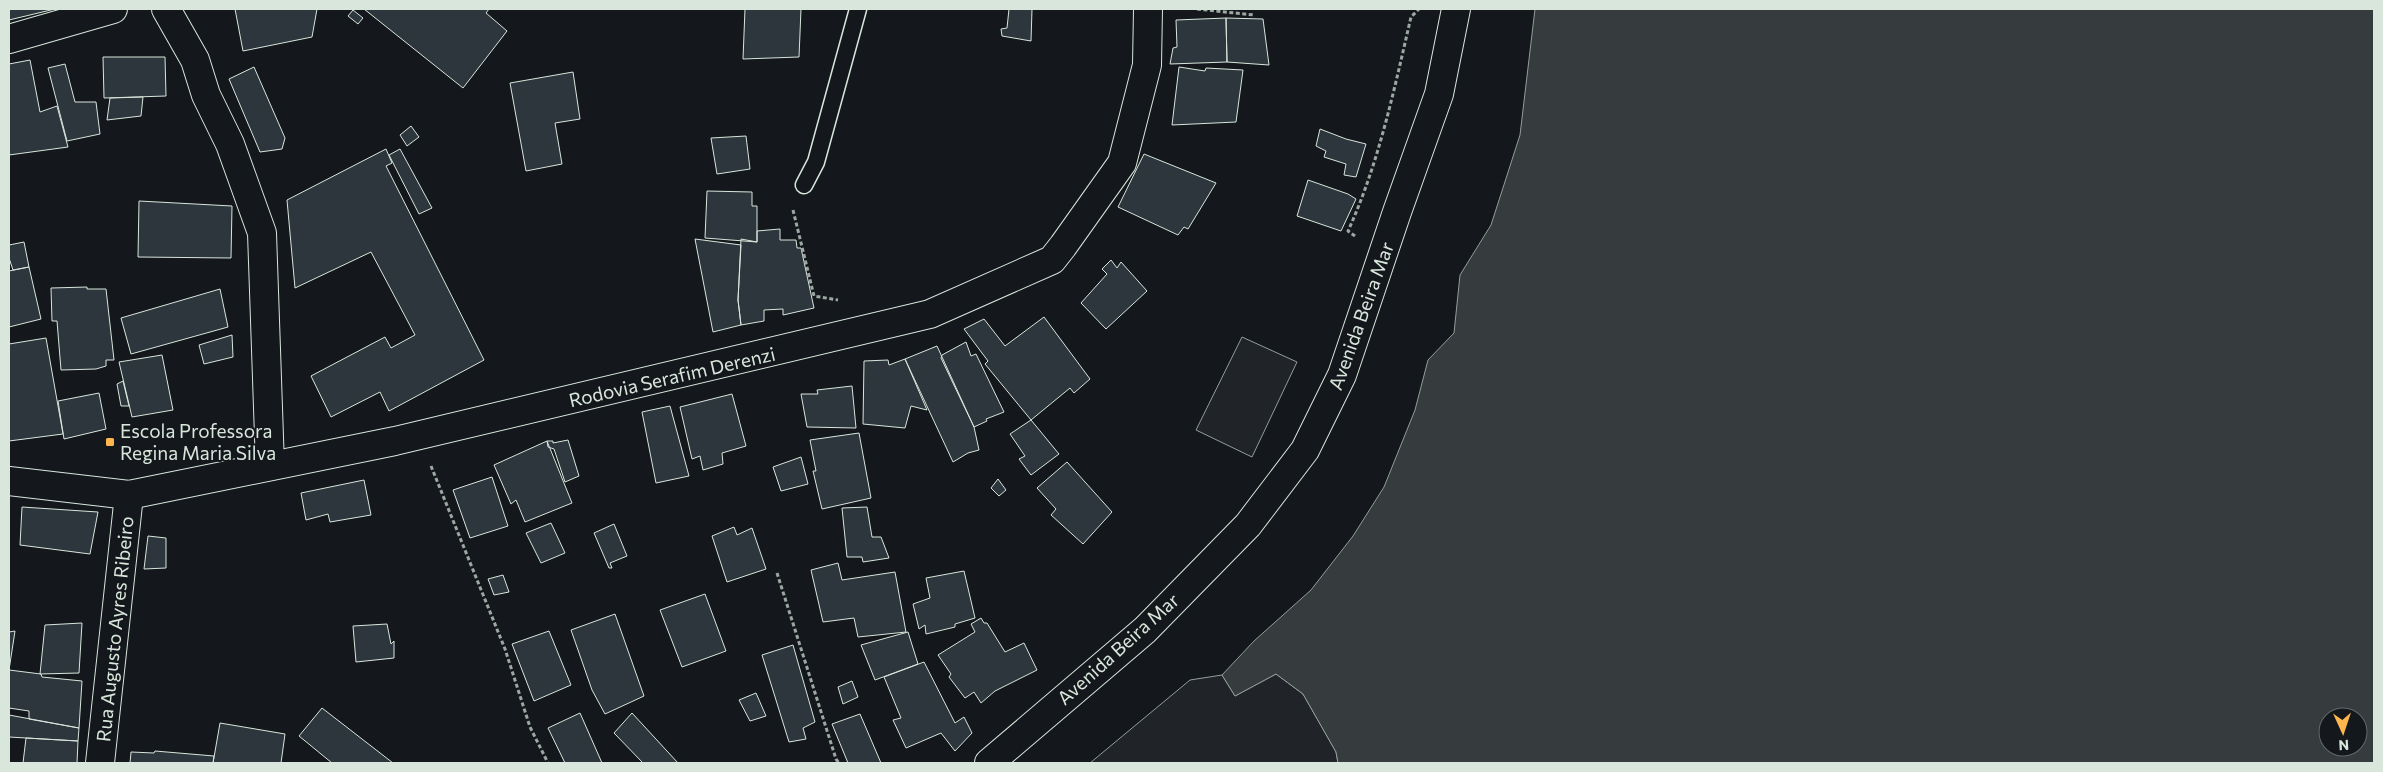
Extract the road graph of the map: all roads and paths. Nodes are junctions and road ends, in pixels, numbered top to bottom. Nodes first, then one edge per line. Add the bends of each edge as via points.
1 (113, 9) edge
2 (166, 9) edge
3 (858, 9) edge
4 (1148, 9) edge
5 (1197, 9) edge
6 (1419, 9) edge
7 (1456, 9) edge
8 (1254, 15) dead end
9 (9, 39) edge
10 (804, 185) joint
11 (1383, 253) junction
12 (865, 330) junction
13 (270, 466) junction
14 (432, 468) dead end
15 (9, 482) edge
16 (129, 495) junction
17 (777, 573) dead end
18 (100, 763) edge
19 (548, 763) edge
20 (839, 763) edge
21 (989, 763) edge

1 - 9 street
2 - 13 street via 195,60 262,233
3 - 10 lane via 816,162
4 - 12 street, Rodovia Serafim Derenzi via 1147,66 1122,163 1052,260 930,314
5 - 8 path
6 - 11 path via 1411,17 1387,118 1364,196 1348,231
7 - 11 street, Avenida Beira Mar via 1440,94
10 - 12 path via 791,188 791,201 814,296 840,300
11 - 21 street, Avenida Beira Mar via 1342,375 1306,450 1248,525 1145,630
12 - 13 street, Rodovia Serafim Derenzi via 403,440
13 - 16 street, Rodovia Serafim Derenzi
14 - 19 path via 506,649 530,727
15 - 16 street, Rodovia Serafim Derenzi
16 - 18 street, Rua Augusto Ayres Ribeiro
17 - 20 path

